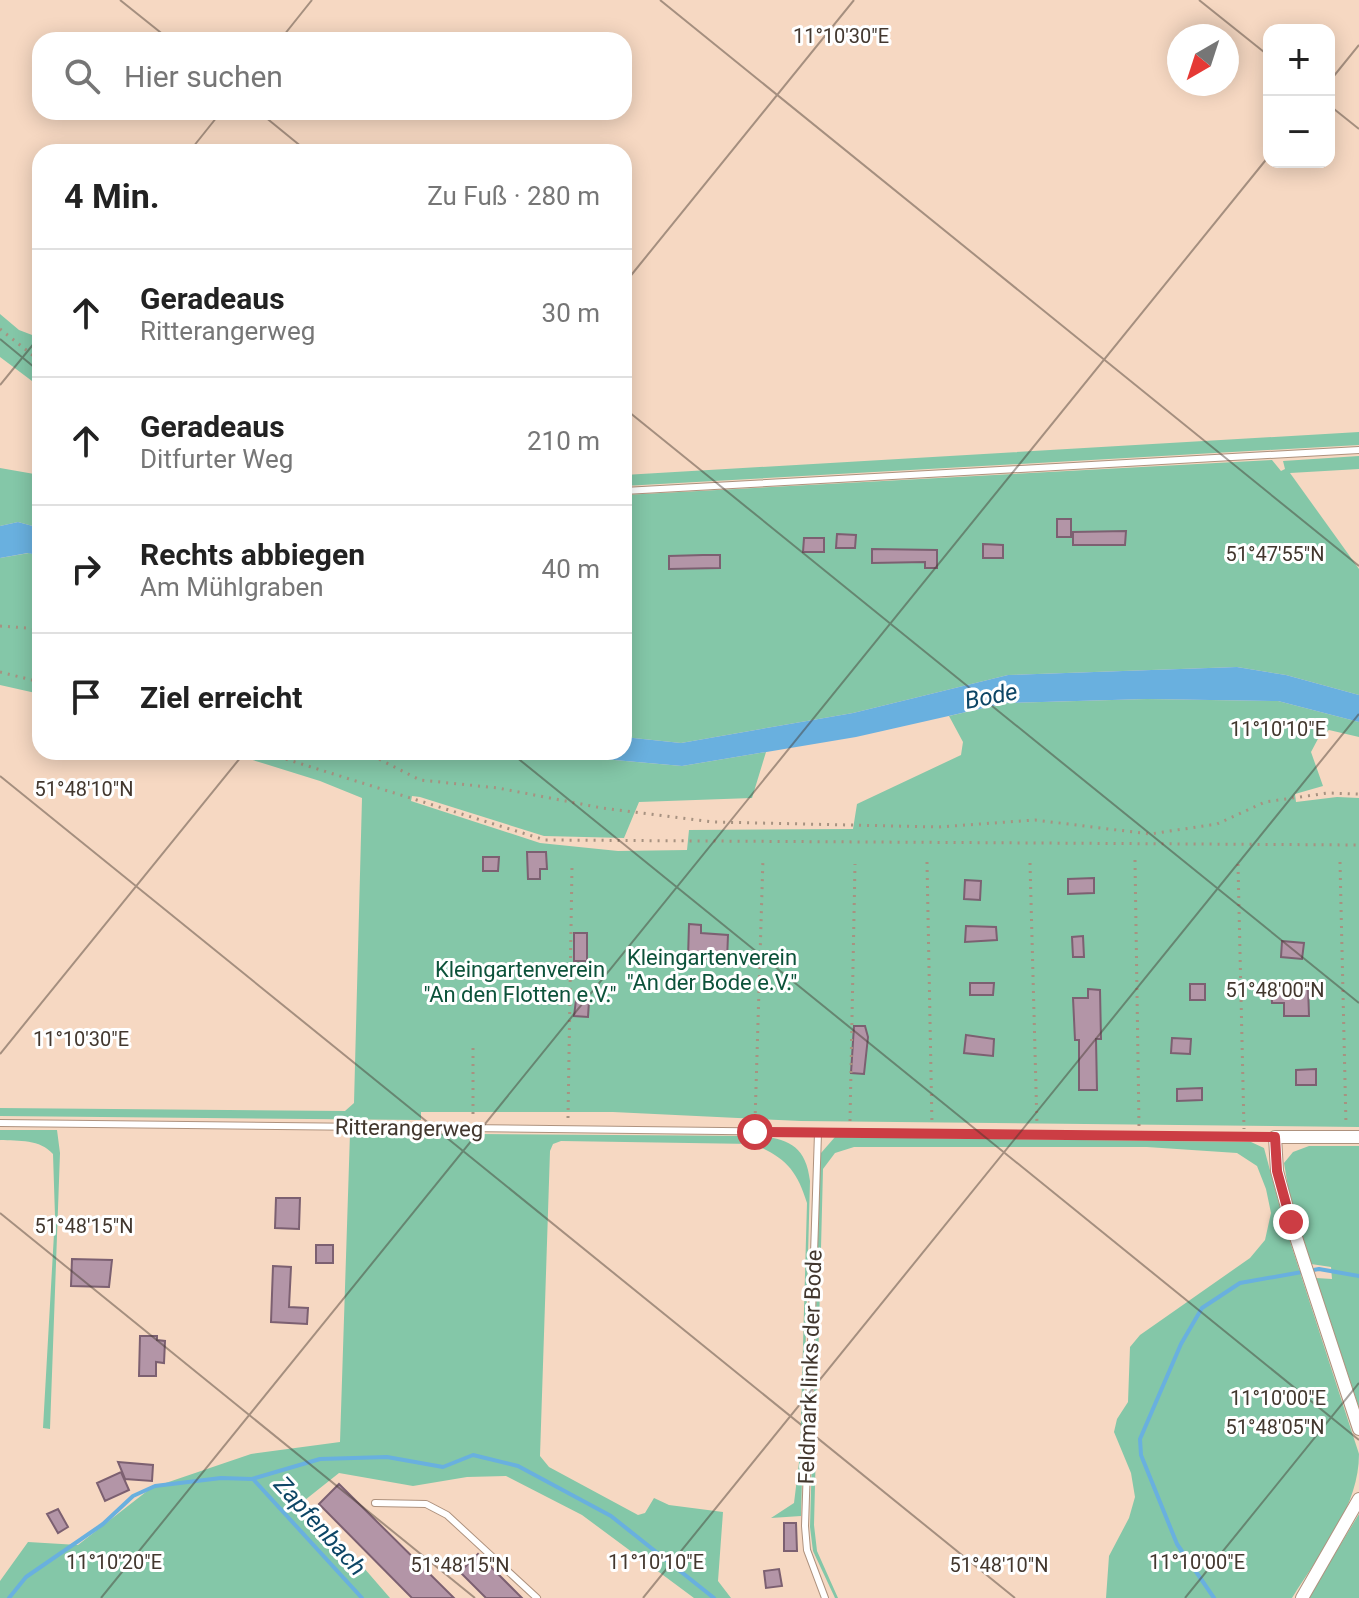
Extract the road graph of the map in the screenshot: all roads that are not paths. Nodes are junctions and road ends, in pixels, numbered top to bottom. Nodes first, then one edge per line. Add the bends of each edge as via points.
1 (1359, 450) edge
2 (632, 491) edge
3 (0, 1123) edge
4 (818, 1133) junction
5 (1275, 1137) junction
6 (1352, 1137) edge
7 (1359, 1429) edge
8 (1359, 1499) edge
9 (375, 1503) dead end
10 (537, 1598) edge
11 (825, 1598) edge
12 (1302, 1598) edge

1 - 2 lane
3 - 4 lane, Ritterangerweg
4 - 5 lane, Ritterangerweg
4 - 11 lane, Feldmark links der Bode via 805,1526 807,1550
5 - 6 street
5 - 7 street via 1277,1171
8 - 12 street
9 - 10 lane via 426,1504 447,1515

